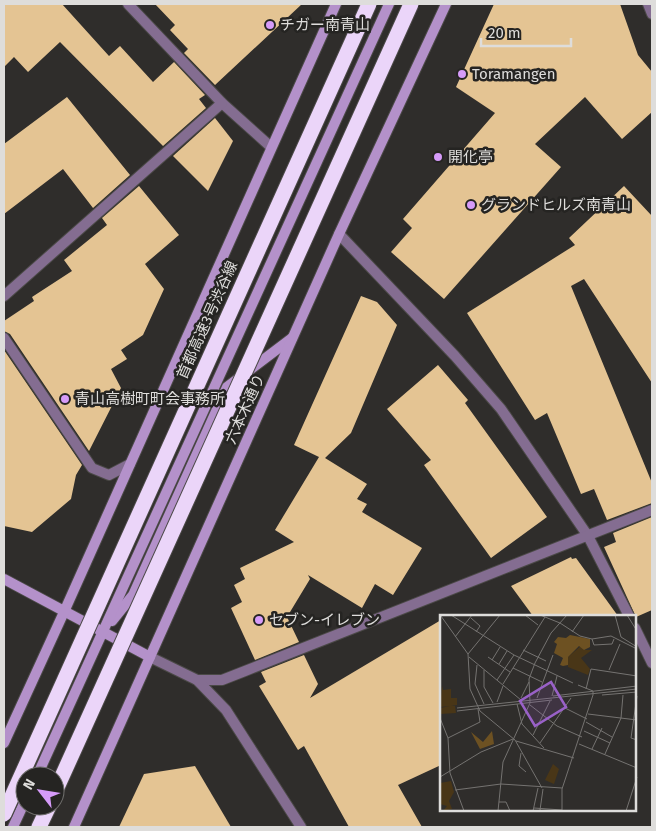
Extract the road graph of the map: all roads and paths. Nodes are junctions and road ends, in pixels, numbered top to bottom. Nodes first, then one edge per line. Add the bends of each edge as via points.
1 (128, 4) edge
2 (336, 4) edge
3 (369, 4) edge
4 (389, 4) edge
5 (411, 4) edge
6 (446, 4) edge
7 (648, 4) edge
8 (652, 14) edge
9 (222, 102) junction
10 (271, 148) junction
11 (339, 234) junction
12 (4, 296) edge
13 (293, 337) junction
14 (4, 338) edge
15 (130, 464) junction
16 (652, 510) edge
17 (588, 536) junction
18 (4, 579) edge
19 (64, 612) junction
20 (628, 615) edge
21 (636, 630) edge
22 (103, 632) junction
23 (150, 657) junction
24 (652, 663) edge
25 (197, 680) junction
26 (4, 743) edge
27 (42, 766) edge
28 (65, 770) edge
29 (4, 814) edge
30 (74, 827) edge
31 (302, 827) edge

1 - 9 street
2 - 10 main road
3 - 29 highway, 首都高速3号渋谷線, bridge
4 - 22 main road
5 - 28 highway, bridge
6 - 11 main road, 六本木通り
7 - 8 street
9 - 10 street
9 - 12 street
10 - 15 main road
11 - 13 main road, 六本木通り
11 - 17 street via 501,409
13 - 22 main road via 227,387 133,595
13 - 23 main road, 六本木通り
14 - 15 street via 92,468 109,475
15 - 19 main road
16 - 17 street
17 - 20 street
17 - 25 street via 222,680
18 - 19 main road
19 - 22 main road
19 - 26 main road
21 - 24 street
22 - 23 main road
22 - 27 main road
23 - 25 street
23 - 30 main road, 六本木通り
25 - 31 street via 226,710

